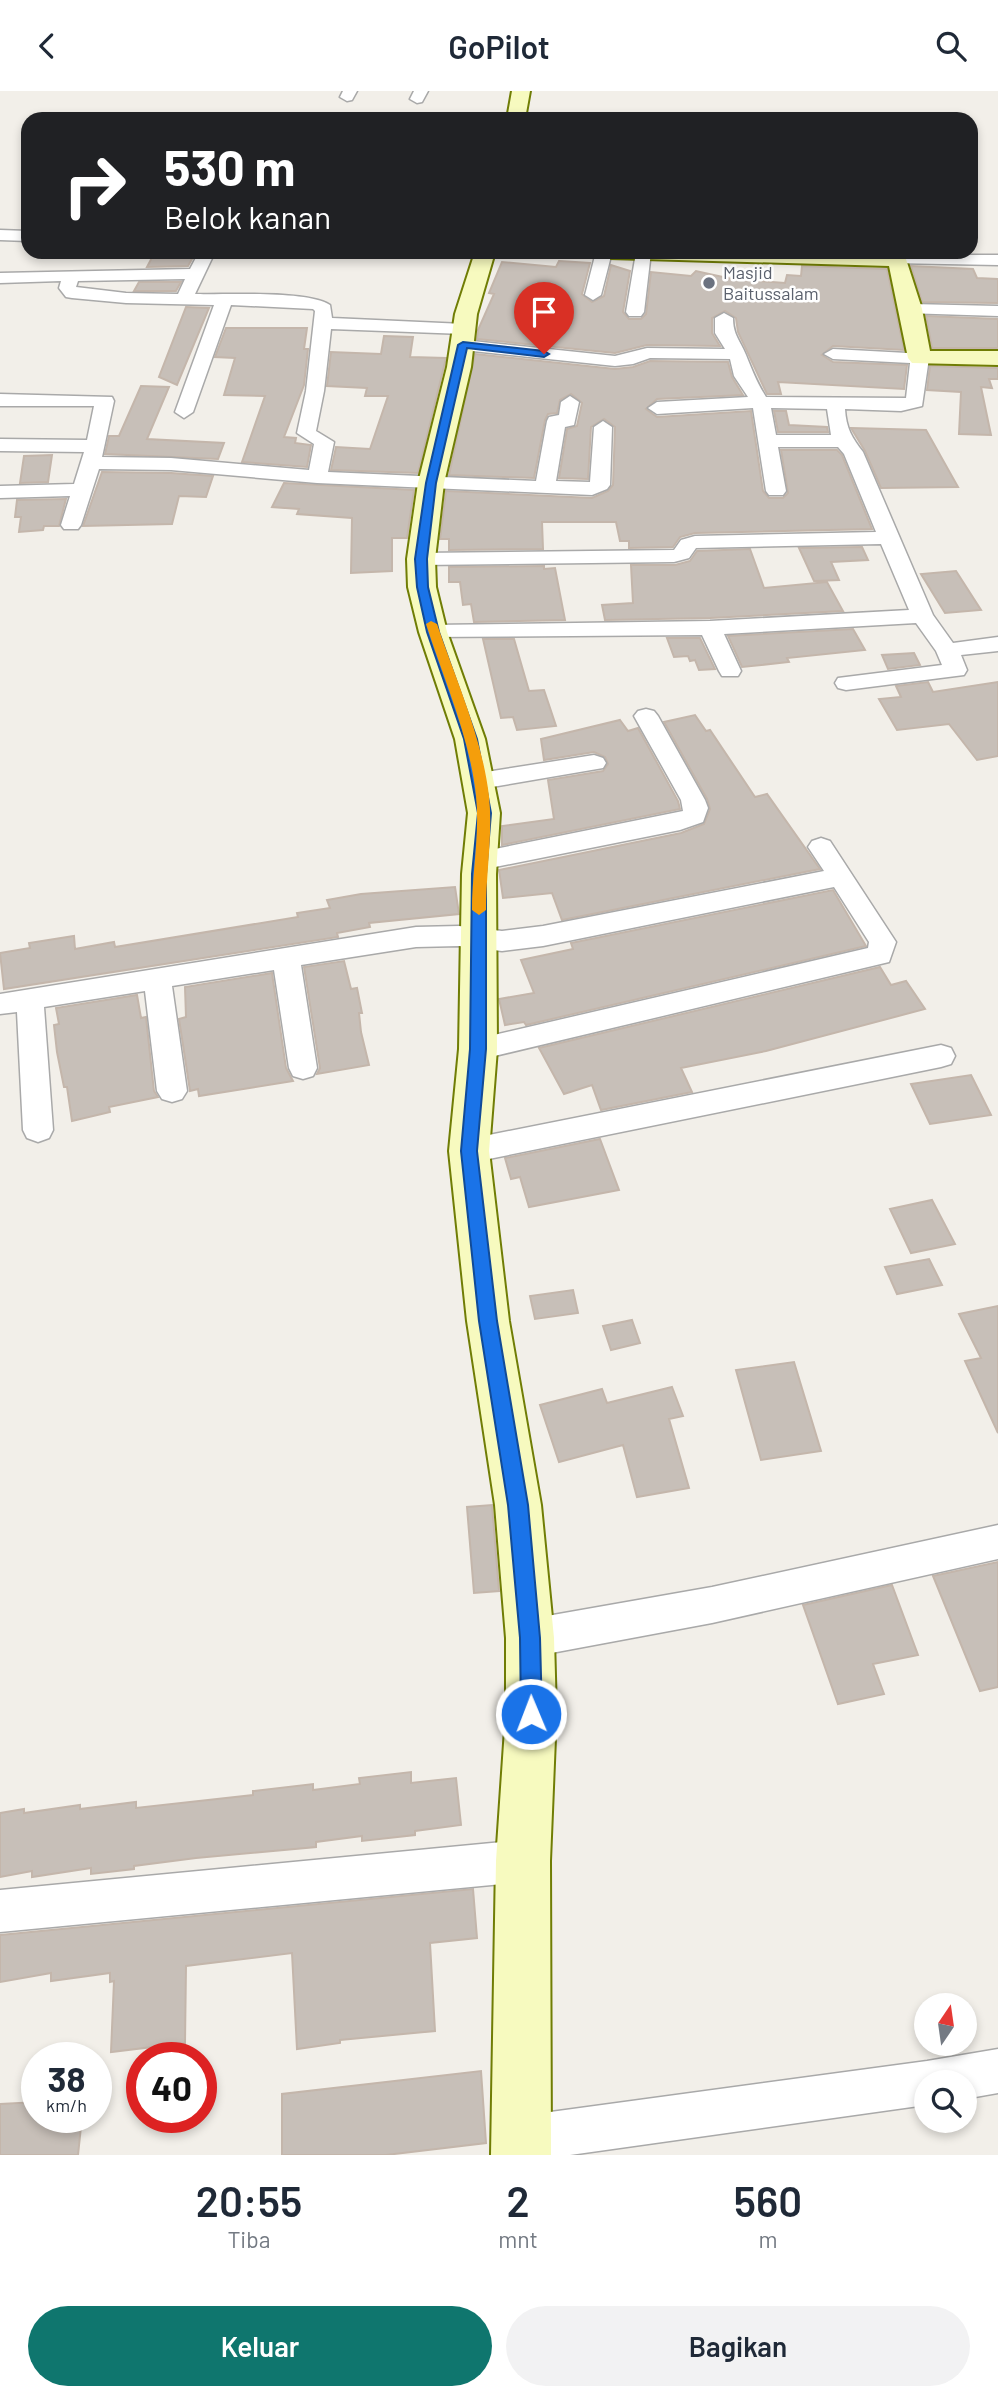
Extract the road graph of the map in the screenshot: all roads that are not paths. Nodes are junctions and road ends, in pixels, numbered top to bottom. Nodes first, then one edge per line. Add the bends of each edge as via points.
1 (521, 91) edge
2 (517, 112) edge
3 (0, 236) edge
4 (21, 236) edge
5 (203, 259) edge
6 (483, 259) edge
7 (602, 259) edge
8 (643, 259) edge
9 (874, 259) edge
10 (898, 260) junction
11 (998, 260) edge
12 (195, 274) junction
13 (72, 276) junction
14 (0, 278) edge
15 (593, 295) dead end
16 (184, 299) junction
17 (224, 301) junction
18 (911, 309) junction
19 (998, 311) edge
20 (635, 312) dead end
21 (724, 318) dead end
22 (321, 323) junction
23 (463, 337) junction
24 (737, 354) junction
25 (833, 354) dead end
26 (920, 358) junction
27 (998, 358) edge
28 (0, 400) edge
29 (570, 402) dead end
30 (761, 402) junction
31 (836, 403) junction
32 (657, 408) dead end
33 (184, 412) dead end
34 (603, 427) dead end
35 (842, 441) junction
36 (768, 442) junction
37 (0, 445) edge
38 (93, 455) junction
39 (317, 477) junction
40 (431, 483) junction
41 (545, 488) junction
42 (81, 490) junction
43 (776, 491) dead end
44 (0, 492) edge
45 (71, 525) dead end
46 (890, 538) junction
47 (421, 559) junction
48 (922, 617) junction
49 (710, 628) junction
50 (433, 632) junction
51 (998, 644) edge
52 (947, 650) junction
53 (730, 671) dead end
54 (846, 683) dead end
55 (646, 716) dead end
56 (594, 763) dead end
57 (480, 781) junction
58 (821, 847) dead end
59 (480, 861) junction
60 (841, 877) junction
61 (479, 939) junction
62 (286, 959) junction
63 (157, 980) junction
64 (30, 999) junction
65 (0, 1004) edge
66 (478, 1049) junction
67 (941, 1056) dead end
68 (303, 1068) dead end
69 (172, 1091) dead end
70 (38, 1130) dead end
71 (469, 1151) junction
72 (998, 1542) edge
73 (530, 1638) junction
74 (523, 1861) junction
75 (0, 1911) edge
76 (998, 2071) edge
77 (977, 2075) edge
78 (914, 2085) edge
79 (521, 2147) edge

1 - 2 street
3 - 4 street
5 - 12 street
6 - 23 street
7 - 15 street
8 - 20 street
9 - 10 street
10 - 11 street
10 - 18 street
12 - 13 street
12 - 16 street
13 - 14 street
13 - 16 street via 68,288 72,293
16 - 17 street
17 - 22 street via 311,303 324,309
17 - 33 street
18 - 19 street
18 - 26 street
21 - 24 street via 724,333
22 - 23 street
22 - 39 street via 306,433 324,442
23 - 24 street via 566,364 633,359 647,353
23 - 40 street
24 - 30 street via 743,376
25 - 26 street
26 - 27 street
26 - 31 street via 913,403
28 - 38 street via 106,401
29 - 41 street via 567,421 556,421
30 - 31 street
30 - 32 street
30 - 36 street
31 - 35 street
34 - 41 street via 600,485 592,489
35 - 36 street
35 - 46 street via 853,452
36 - 43 street
37 - 38 street
38 - 39 street
38 - 42 street
39 - 40 street
40 - 41 street
40 - 47 street
42 - 44 street
42 - 45 street
46 - 47 street via 695,542 674,556
46 - 48 street
47 - 50 street via 422,587
48 - 49 street
48 - 52 street
49 - 50 street
49 - 53 street
50 - 57 street
51 - 52 street
52 - 54 street via 954,672
55 - 59 street via 693,800 694,816
56 - 57 street
57 - 59 street via 484,813
58 - 60 street
59 - 61 street
60 - 61 street via 543,936
60 - 66 street via 883,942 879,955
61 - 62 street via 435,935
61 - 66 street
62 - 63 street
62 - 68 street
63 - 64 street
63 - 69 street
64 - 65 street
64 - 70 street
66 - 71 street
67 - 71 street
71 - 73 street via 488,1321 518,1505
72 - 73 street via 712,1605
73 - 74 street
74 - 75 street
74 - 79 street
76 - 77 street
78 - 79 street

